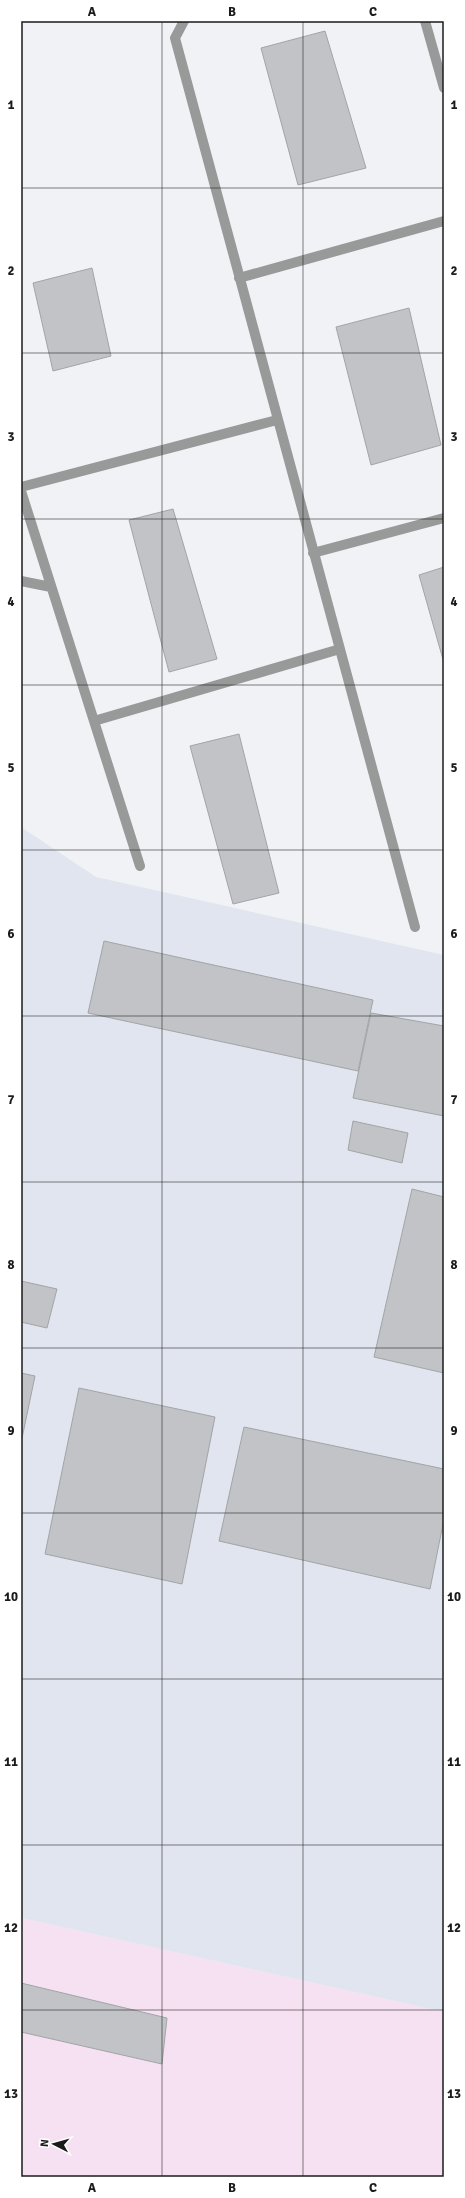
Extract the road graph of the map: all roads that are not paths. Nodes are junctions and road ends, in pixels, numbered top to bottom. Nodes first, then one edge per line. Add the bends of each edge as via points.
1 (184, 21) edge
2 (425, 21) edge
3 (444, 88) edge
4 (444, 221) edge
5 (239, 278) junction
6 (277, 420) junction
7 (21, 486) edge
8 (21, 491) edge
9 (444, 518) edge
10 (314, 553) junction
11 (21, 581) edge
12 (51, 586) junction
13 (340, 649) junction
14 (94, 721) junction
15 (140, 866) dead end
16 (415, 927) dead end

1 - 5 street via 175,38
2 - 3 street
4 - 5 street
5 - 6 street
6 - 7 street
6 - 10 street
8 - 12 street
9 - 10 street
10 - 13 street
11 - 12 street
12 - 14 street
13 - 14 street
13 - 16 street
14 - 15 street

